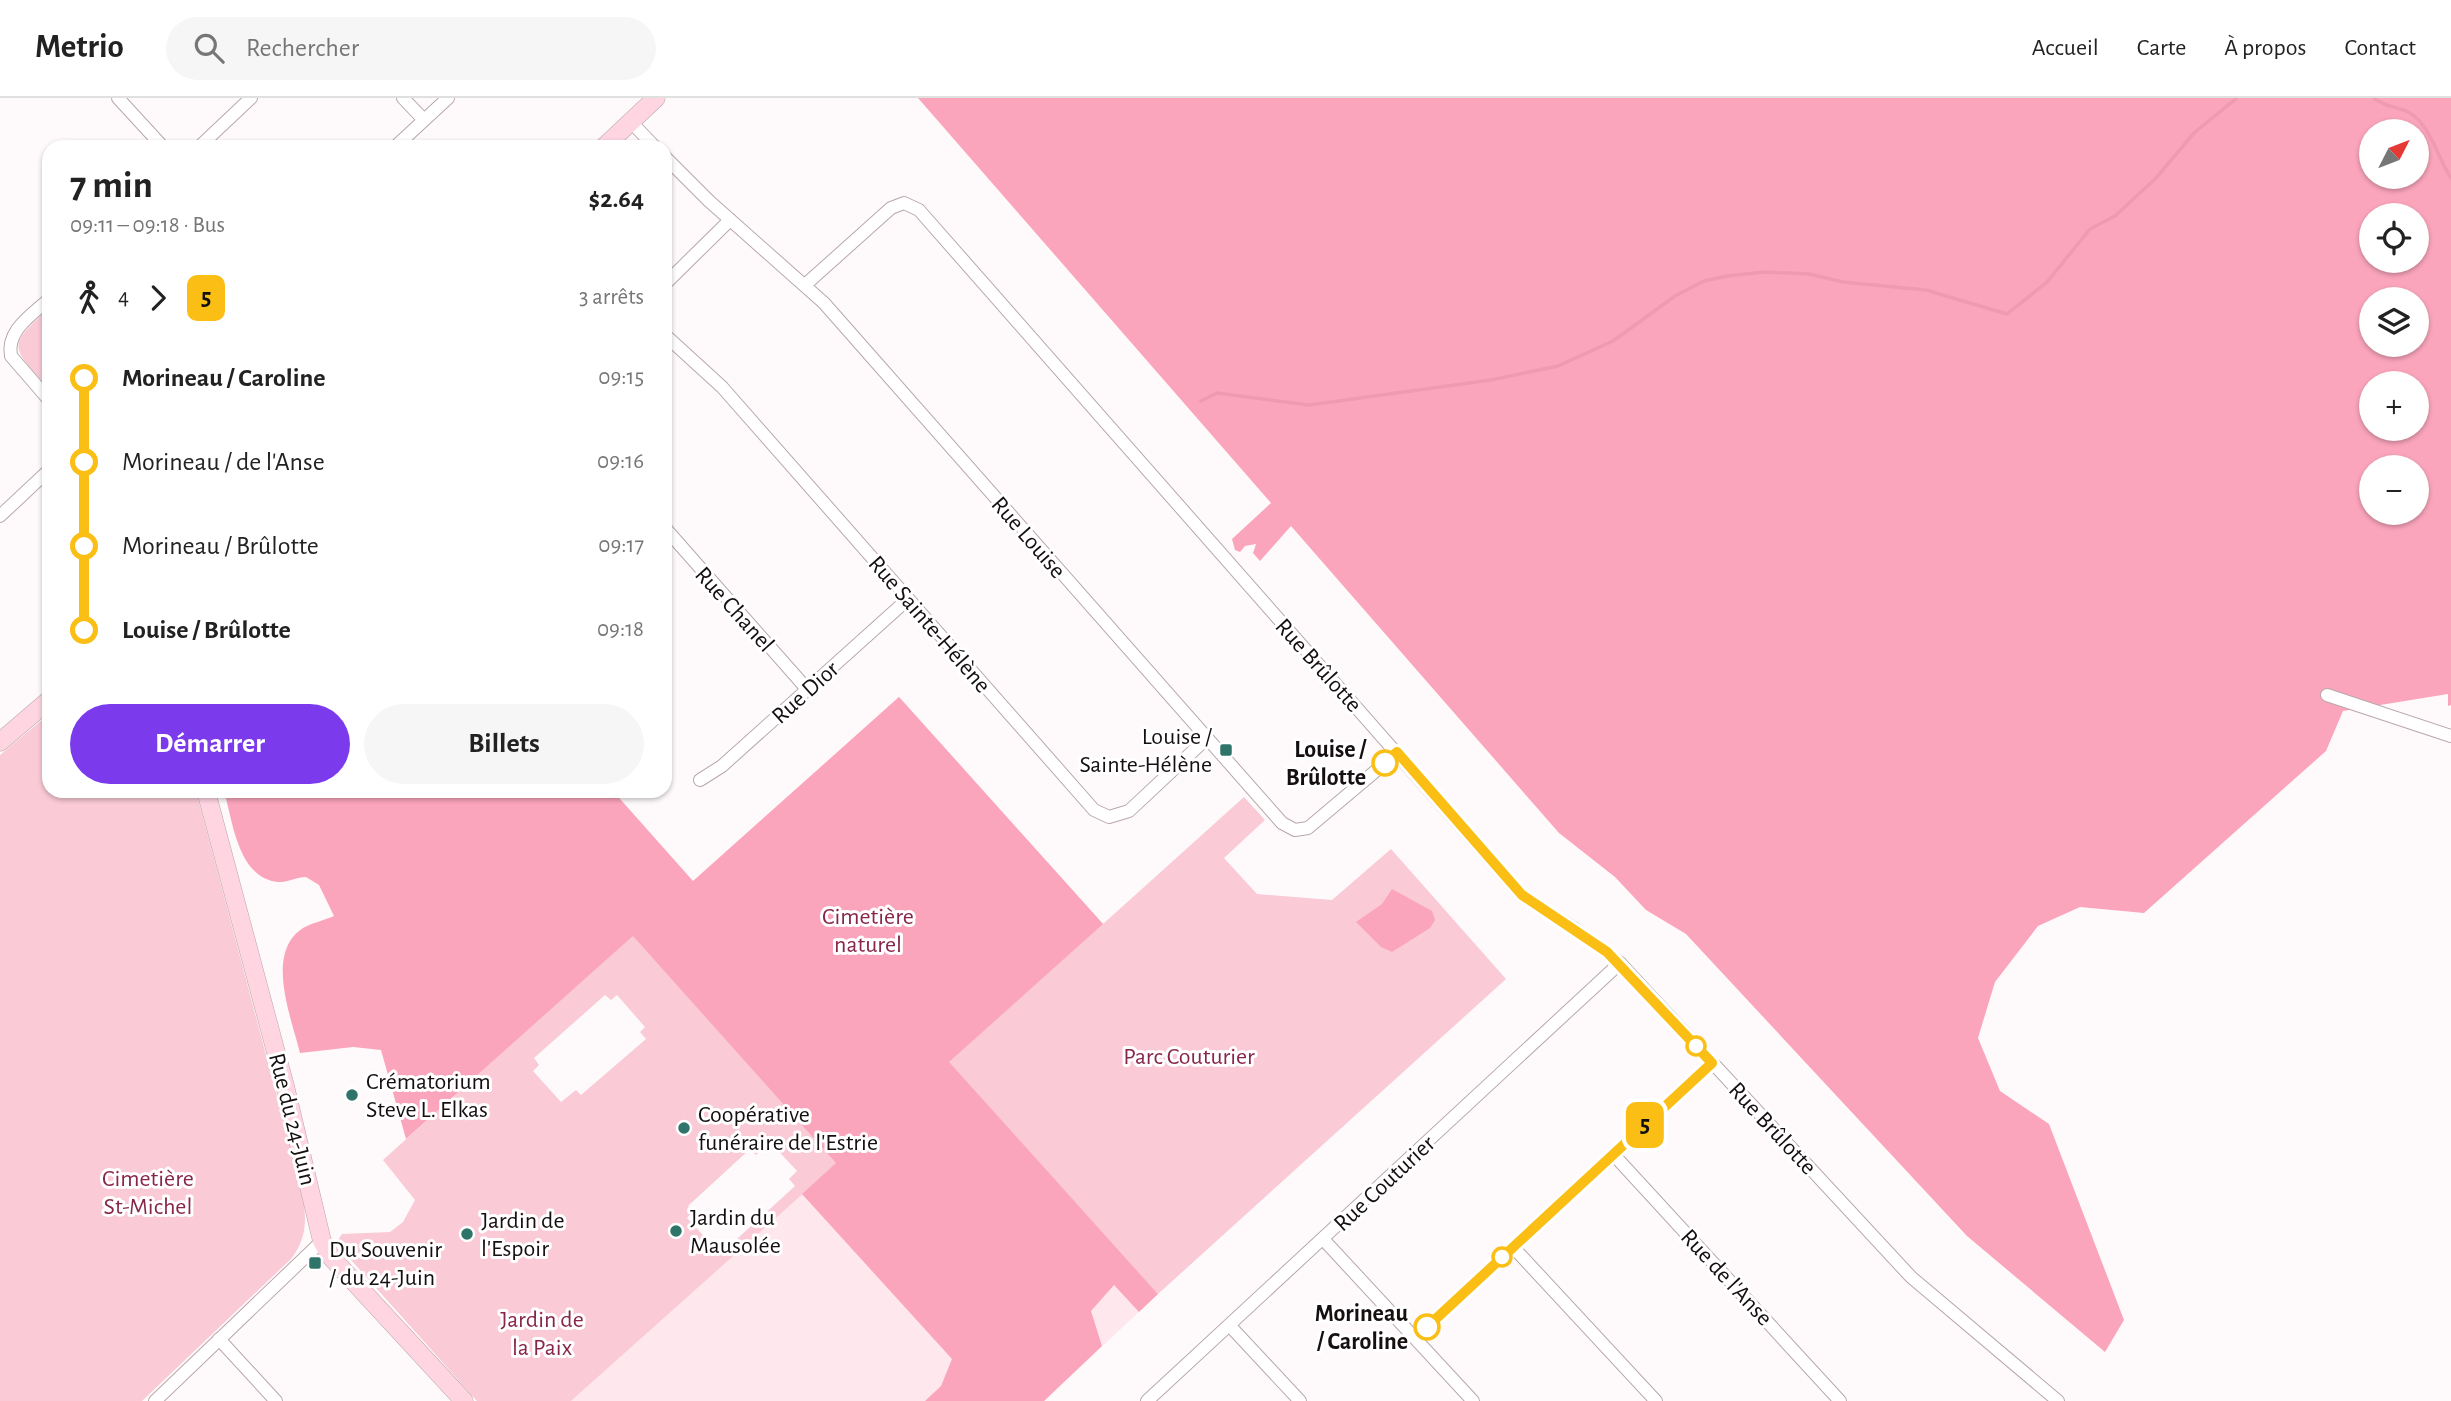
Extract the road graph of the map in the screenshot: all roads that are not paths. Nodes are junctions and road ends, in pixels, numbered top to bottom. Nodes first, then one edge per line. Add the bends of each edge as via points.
1 (118, 98) edge
2 (251, 98) edge
3 (403, 98) edge
4 (448, 98) edge
5 (656, 98) edge
6 (424, 120) junction
7 (631, 122) junction
8 (157, 140) edge
9 (206, 140) edge
10 (403, 140) edge
11 (612, 140) edge
12 (648, 140) edge
13 (672, 165) edge
14 (730, 220) junction
15 (672, 277) edge
16 (805, 285) junction
17 (42, 306) edge
18 (672, 341) edge
19 (42, 392) edge
20 (42, 477) edge
21 (0, 516) edge
22 (672, 536) edge
23 (908, 599) junction
24 (807, 689) junction
25 (2327, 695) dead end
26 (42, 706) edge
27 (2451, 736) edge
28 (1206, 739) junction
29 (0, 742) edge
30 (1397, 752) junction
31 (700, 780) dead end
32 (208, 798) edge
33 (1620, 963) junction
34 (1712, 1063) junction
35 (1613, 1154) junction
36 (1323, 1239) junction
37 (322, 1241) junction
38 (1513, 1247) junction
39 (1230, 1326) junction
40 (1415, 1338) junction
41 (219, 1339) junction
42 (155, 1401) edge
43 (276, 1401) edge
44 (464, 1401) edge
45 (1147, 1401) edge
46 (1300, 1401) edge
47 (1473, 1401) edge
48 (1656, 1401) edge
49 (1840, 1401) edge
50 (2058, 1401) edge

1 - 8 street
2 - 9 street
3 - 6 street
4 - 6 street
5 - 7 street
6 - 10 street
7 - 11 street
7 - 12 street
13 - 14 street, Rue Louise
14 - 15 street
14 - 16 street, Rue Louise
16 - 28 street, Rue Louise
16 - 30 street, Rue Brûlotte via 891,208 913,205
17 - 19 street via 15,331 9,348
18 - 23 street, Rue Sainte-Hélène via 722,387
20 - 21 street
22 - 24 street, Rue Chanel
23 - 24 street, Rue Dior
23 - 28 street, Rue Sainte-Hélène via 1101,815 1129,811
24 - 31 street, Rue Dior via 722,766
25 - 27 street
26 - 29 street
28 - 30 street, Rue Louise via 1276,817 1295,830 1308,828
30 - 33 street, Rue Brûlotte via 1522,895
32 - 37 street, Rue du 24-Juin
33 - 34 street, Rue Brûlotte
33 - 36 street, Rue Couturier
34 - 35 street
34 - 50 street, Rue Brûlotte via 1927,1293
35 - 38 street
35 - 49 street, Rue de l'Anse
36 - 39 street, Rue Couturier
36 - 40 street
37 - 41 street
37 - 44 street, Rue du 24-Juin via 331,1257
38 - 40 street
38 - 48 street
39 - 45 street, Rue Couturier
39 - 46 street
40 - 47 street
41 - 42 street
41 - 43 street

